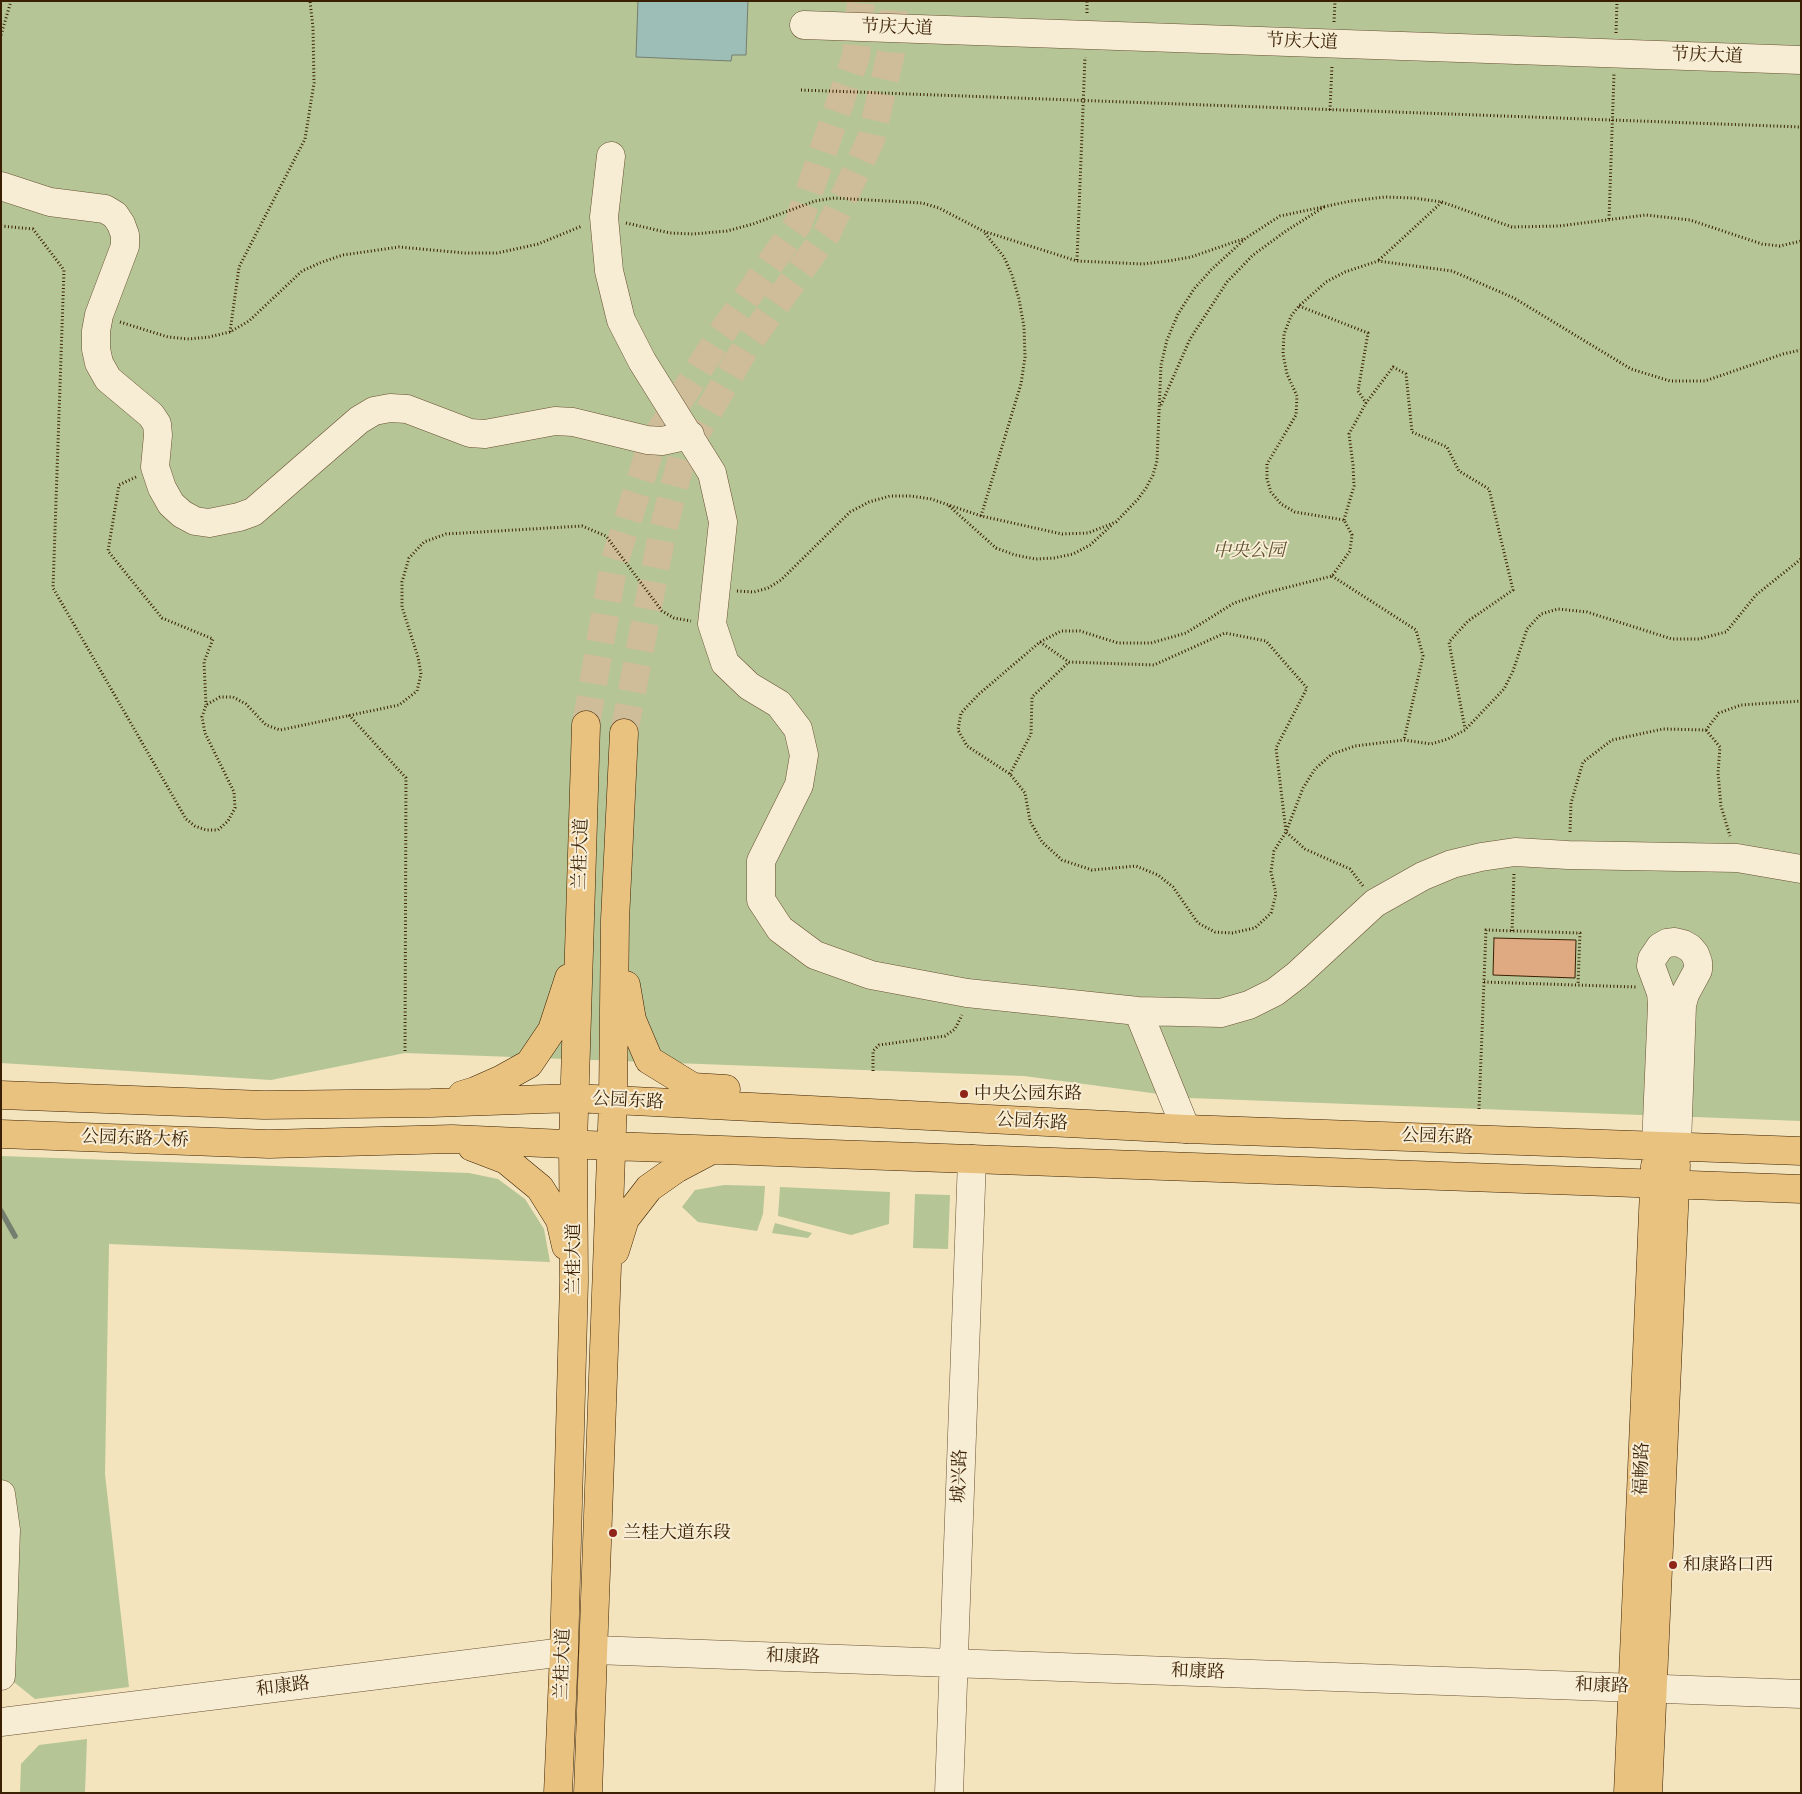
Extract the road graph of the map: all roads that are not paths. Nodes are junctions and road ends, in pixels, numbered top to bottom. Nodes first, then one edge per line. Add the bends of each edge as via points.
1 (804, 25) dead end
2 (1801, 60) edge
3 (611, 156) dead end
4 (1, 186) edge
5 (690, 435) junction
6 (586, 725) tunnel mouth
7 (624, 733) tunnel mouth
8 (1801, 869) edge
9 (615, 920) junction
10 (578, 950) junction
11 (1138, 1011) junction
12 (1, 1095) edge
13 (574, 1098) junction
14 (612, 1100) junction
15 (431, 1103) junction
16 (862, 1113) junction
17 (1186, 1129) junction
18 (1, 1134) edge
19 (452, 1139) junction
20 (573, 1144) junction
21 (1666, 1145) junction
22 (611, 1146) junction
23 (713, 1150) junction
24 (1801, 1151) edge
25 (972, 1159) junction
26 (1665, 1184) junction
27 (1801, 1189) edge
28 (574, 1281) junction
29 (605, 1286) junction
30 (1, 1494) edge
31 (594, 1650) junction
32 (564, 1652) junction
33 (954, 1663) junction
34 (1, 1676) edge
35 (1643, 1688) junction
36 (1801, 1694) edge
37 (1, 1722) edge
38 (558, 1793) edge
39 (588, 1793) edge
40 (949, 1793) edge
41 (1628, 1793) edge
42 (1648, 1793) edge

1 - 2 street, 节庆大道
3 - 5 street via 604,217 609,271 621,320 642,361
4 - 5 street via 50,202 105,209 115,215 123,230 125,246 99,315 96,331 99,364 108,379 151,415 157,424 155,468 162,488 171,504 196,520 209,523 253,512 359,420 374,411 390,408 408,409 470,434 555,421 573,422 647,440 662,441
5 - 11 street via 712,473 723,522 712,624 725,663 749,686 779,704 798,729 804,755 799,785 761,861 761,900 780,928 815,955 871,975 967,993
6 - 10 main road, 兰桂大道
7 - 9 main road, 兰桂大道
8 - 11 street via 1737,858 1515,852 1481,857 1423,876 1375,903 1297,975 1275,992 1249,1005 1221,1013
9 - 14 main road, 兰桂大道
9 - 16 main road via 632,1020 649,1060 693,1087 814,1096
10 - 13 main road, 兰桂大道
10 - 15 main road via 552,1030 529,1064 475,1091
11 - 17 street
12 - 15 main road, 公园东路 via 264,1105
13 - 14 main road, 公园东路
13 - 15 main road, 公园东路
13 - 20 main road, 兰桂大道
14 - 16 main road, 公园东路
14 - 22 main road, 兰桂大道
16 - 17 main road, 公园东路
17 - 21 main road, 公园东路
18 - 19 main road, 公园东路大桥 via 269,1144
19 - 20 main road
19 - 28 main road via 506,1160 540,1188 560,1220
20 - 22 main road
20 - 28 main road, 兰桂大道
21 - 21 street via 1682,1005 1698,970 1696,954 1690,948 1667,943 1655,952 1651,966 1660,988 1662,1004
21 - 24 main road, 公园东路
21 - 26 main road, 福畅路
22 - 23 main road
22 - 29 main road, 兰桂大道
23 - 25 main road
23 - 29 main road via 676,1169 649,1188 625,1219
25 - 26 main road
25 - 33 street, 城兴路
26 - 27 main road
26 - 35 main road, 福畅路
28 - 32 main road, 兰桂大道
29 - 31 main road, 兰桂大道
30 - 34 street via 6,1530
31 - 33 street, 和康路
31 - 39 main road, 兰桂大道
32 - 37 street, 和康路
32 - 38 main road, 兰桂大道
33 - 35 street, 和康路
33 - 40 street, 城兴路
35 - 36 street, 和康路
35 - 41 main road, 福畅路
35 - 42 main road, 福畅路

